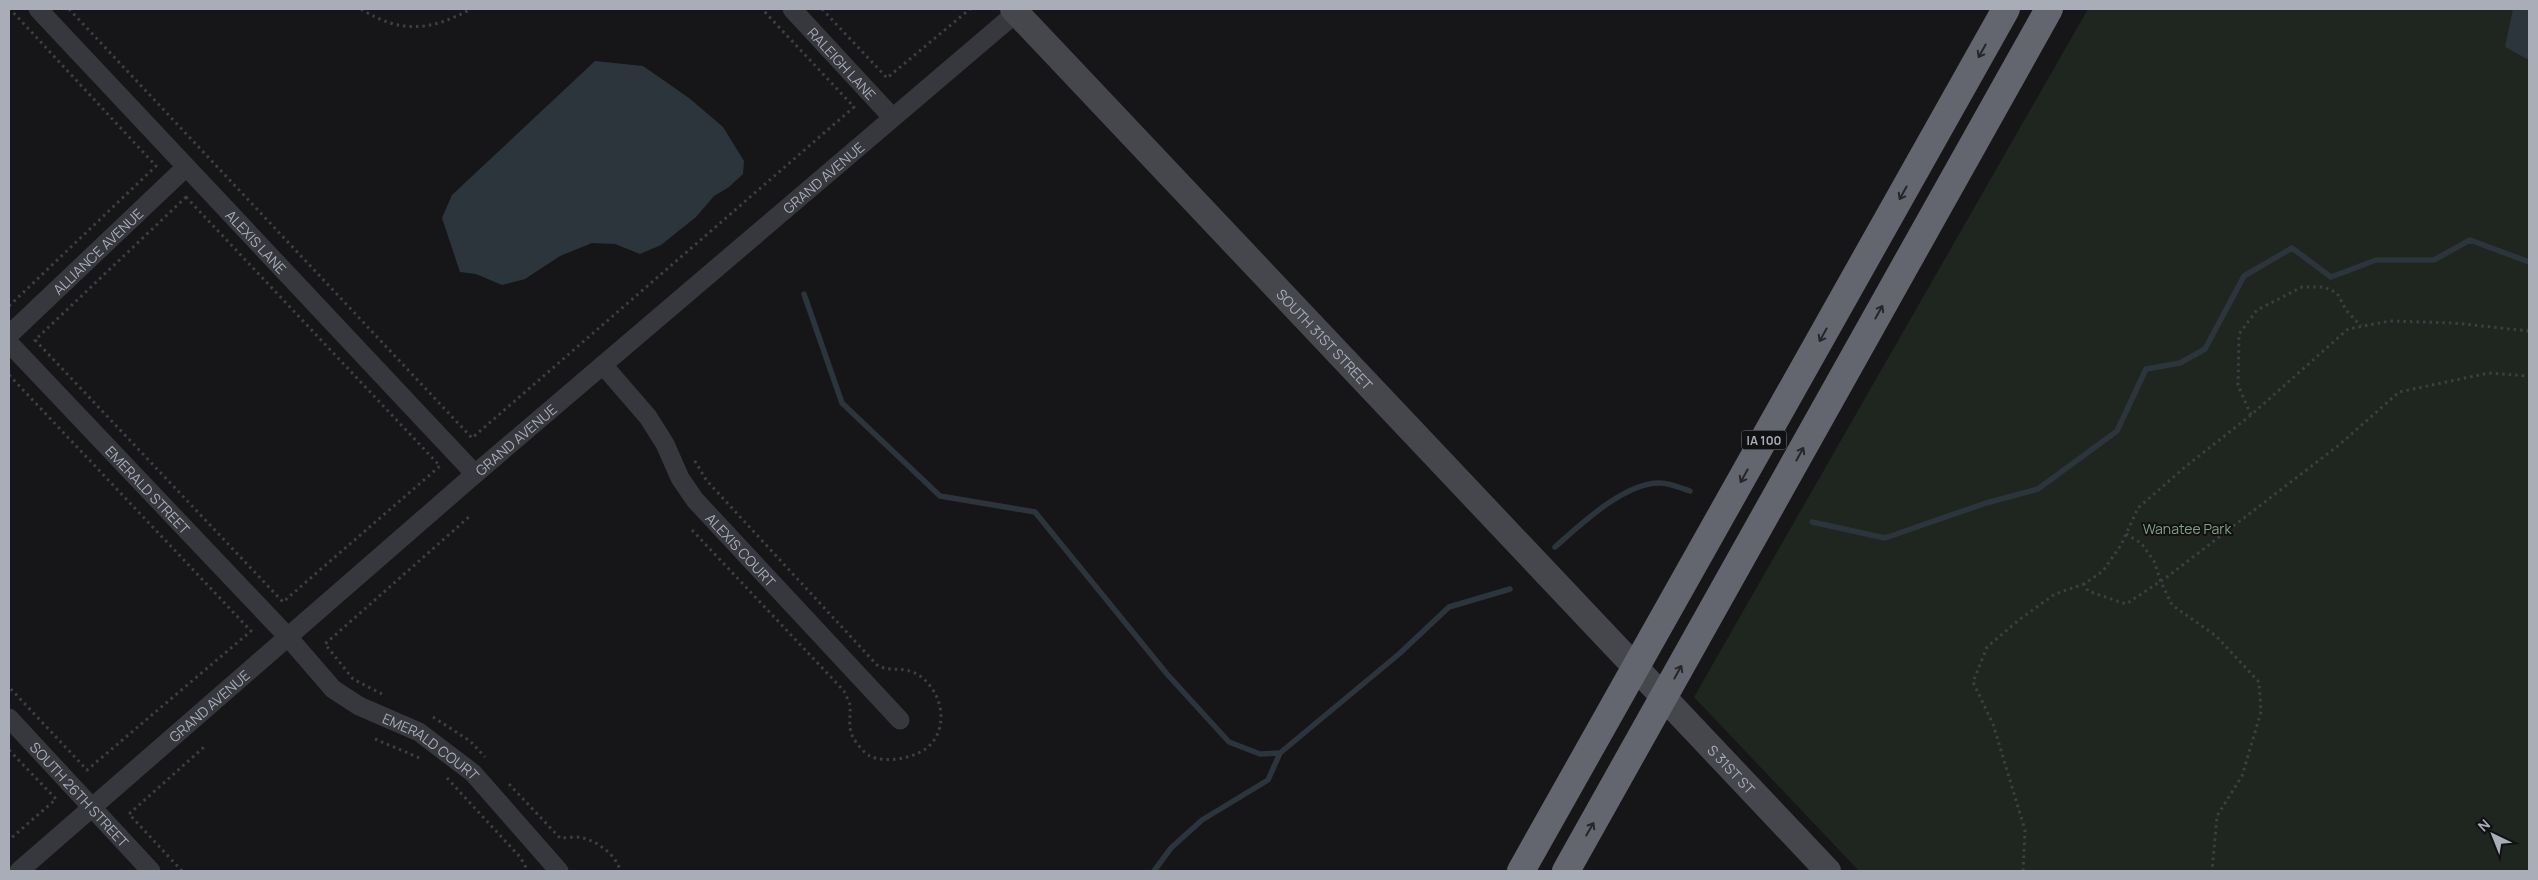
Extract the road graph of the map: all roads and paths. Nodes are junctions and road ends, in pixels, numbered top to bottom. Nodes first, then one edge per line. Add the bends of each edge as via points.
1 (10, 9) edge
2 (38, 9) edge
3 (69, 9) edge
4 (361, 9) edge
5 (471, 9) edge
6 (762, 9) edge
7 (792, 9) edge
8 (822, 9) edge
9 (970, 9) edge
10 (2006, 9) edge
11 (2049, 9) edge
12 (1015, 10) edge
13 (892, 117) junction
14 (186, 167) junction
15 (186, 197) joint
16 (9, 306) edge
17 (2362, 326) junction
18 (2529, 331) edge
19 (9, 335) edge
20 (9, 343) edge
21 (603, 365) junction
22 (9, 375) edge
23 (2529, 376) edge
24 (2251, 415) junction
25 (475, 474) junction
26 (470, 516) dead end
27 (2126, 534) junction
28 (2160, 582) junction
29 (2084, 584) junction
30 (288, 637) junction
31 (1636, 668) junction
32 (9, 687) edge
33 (386, 696) dead end
34 (1664, 697) junction
35 (430, 716) dead end
36 (9, 718) edge
37 (900, 720) dead end
38 (375, 739) dead end
39 (204, 748) dead end
40 (9, 750) edge
41 (426, 762) dead end
42 (489, 762) dead end
43 (445, 776) dead end
44 (508, 783) dead end
45 (92, 808) junction
46 (9, 840) edge
47 (19, 871) edge
48 (151, 871) edge
49 (182, 871) edge
50 (528, 871) edge
51 (559, 871) edge
52 (620, 871) edge
53 (1521, 871) edge
54 (1566, 871) edge
55 (1828, 871) edge
56 (2023, 871) edge
57 (2212, 871) edge

1 - 16 path via 156,166
2 - 14 street, ALEXIS LANE
3 - 6 path via 472,438 854,107
4 - 5 path via 380,20 414,28 453,18
7 - 13 street, RALEIGH LANE
8 - 9 path via 887,78
10 -> 31 highway, IA 100
34 -> 11 highway, IA 100
12 - 13 street, GRAND AVENUE
12 - 31 street, SOUTH 31ST STREET
13 - 21 street, GRAND AVENUE
14 - 19 street, ALLIANCE AVENUE
14 - 25 street, ALEXIS LANE
15 - 15 path via 35,340 283,602 440,466
17 - 18 path via 2399,321
17 - 24 path via 2348,329
17 - 24 path via 2346,310 2337,293 2324,288 2302,287 2257,310 2239,334 2238,385
20 - 30 street, EMERALD STREET
21 - 25 street, GRAND AVENUE
21 - 37 street, ALEXIS COURT via 648,417 695,500
22 - 32 path via 251,631 88,770
23 - 28 path via 2489,372 2399,392 2339,445
24 - 27 path via 2138,508
25 - 30 street, GRAND AVENUE
26 - 33 path via 326,644 353,678
27 - 28 path via 2141,543 2154,561
27 - 29 path via 2103,571
28 - 29 path via 2126,604 2088,591
28 - 57 path via 2172,605 2216,636 2259,682 2261,712 2242,776 2217,816
29 - 56 path via 2055,594 1987,647 1973,682 1993,724 2025,830
30 - 45 street, GRAND AVENUE
30 - 51 street, EMERALD COURT via 332,688 359,706 419,732 474,773
31 - 34 street, S 31ST ST
31 - 53 highway, IA 100
54 -> 34 highway, IA 100
34 - 55 street, S 31ST ST
35 - 42 path via 470,741
36 - 45 street, SOUTH 26TH STREET
38 - 41 path
39 - 49 path via 129,814
40 - 46 path via 56,799
43 - 50 path via 520,857
44 - 52 path via 560,838 583,838 603,848 618,863
45 - 47 street, GRAND AVENUE
45 - 48 street, SOUTH 26TH STREET

